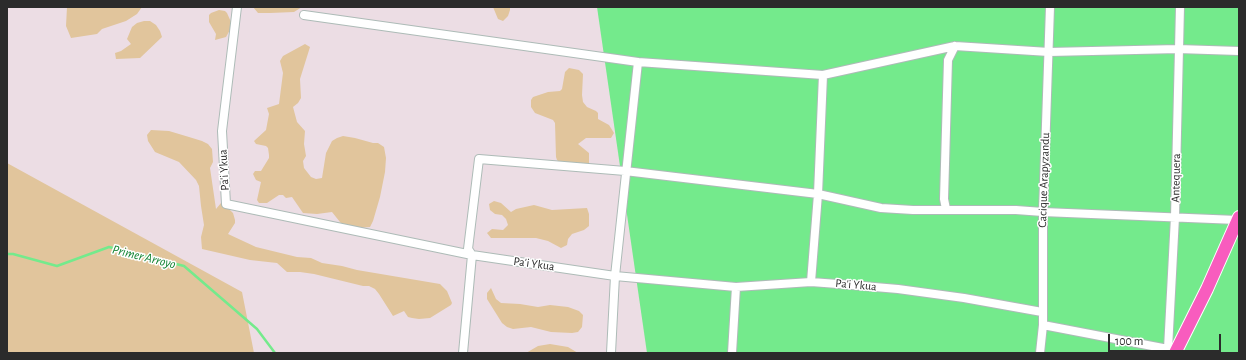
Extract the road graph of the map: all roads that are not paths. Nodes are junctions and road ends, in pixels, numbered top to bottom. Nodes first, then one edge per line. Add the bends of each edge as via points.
1 (237, 7) edge
2 (1050, 7) edge
3 (1180, 7) edge
4 (304, 15) dead end
5 (955, 46) junction
6 (1178, 49) junction
7 (1239, 51) edge
8 (1049, 52) junction
9 (638, 62) junction
10 (823, 75) junction
11 (625, 172) junction
12 (818, 194) junction
13 (946, 210) junction
14 (1043, 212) junction
15 (1175, 217) junction
16 (1238, 222) edge
17 (472, 255) junction
18 (615, 276) junction
19 (811, 282) junction
20 (736, 287) junction
21 (1042, 312) junction
22 (1043, 325) junction
23 (1173, 352) edge
24 (463, 353) edge
25 (611, 353) edge
26 (732, 353) edge
27 (1040, 353) edge

1 - 17 street, Pa'i Ykua via 222,130 226,204
2 - 8 street, Cacique Arapyzandu
3 - 6 street, Antequera
4 - 9 street
5 - 8 street
5 - 10 street
5 - 13 street via 948,60 944,199
6 - 7 street
6 - 8 street
6 - 15 street, Antequera
8 - 14 street, Cacique Arapyzandu
9 - 10 street
9 - 11 street
10 - 12 street
11 - 12 street
11 - 17 street via 479,159 468,249
11 - 18 street
12 - 13 street via 880,208
12 - 19 street
13 - 14 street
14 - 15 street
14 - 21 street, Cacique Arapyzandu
15 - 16 street
15 - 23 street, Antequera
16 - 23 highway via 1207,289
17 - 18 street, Pa'i Ykua
17 - 24 street
18 - 20 street, Pa'i Ykua
18 - 25 street
19 - 20 street, Pa'i Ykua
19 - 21 street, Pa'i Ykua via 898,289
20 - 26 street
21 - 22 street, Cacique Arapyzandu
22 - 23 street
22 - 27 street, Cacique Arapyzandu

